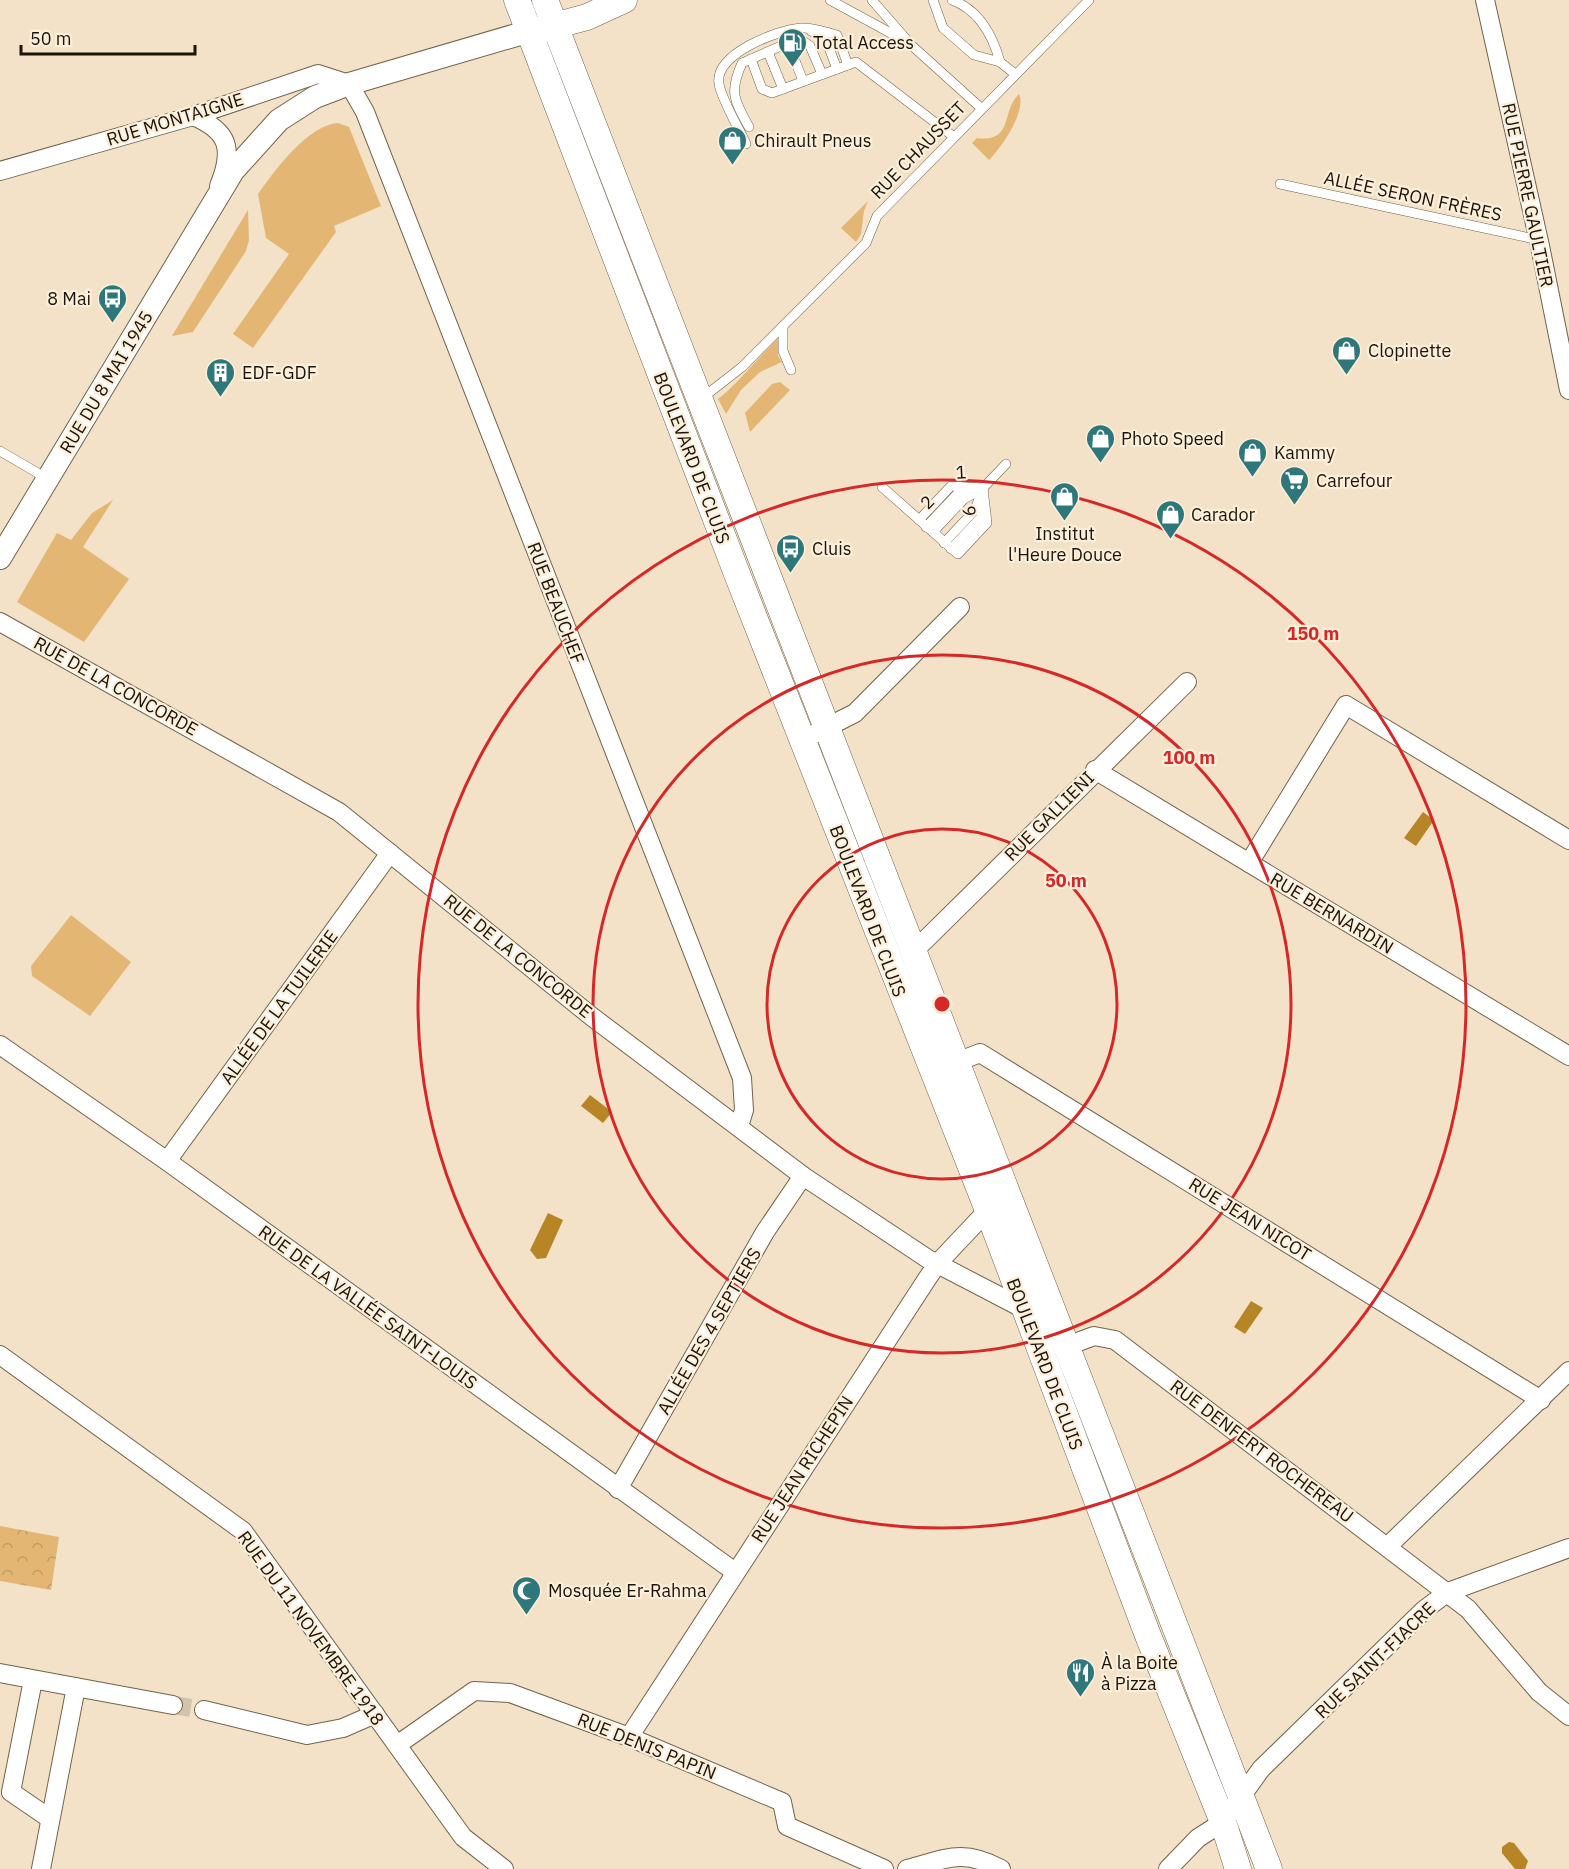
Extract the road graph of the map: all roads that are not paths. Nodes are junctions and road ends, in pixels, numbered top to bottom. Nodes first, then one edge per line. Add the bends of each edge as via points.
1 (517, 0) edge
2 (545, 0) edge
3 (624, 0) edge
4 (830, 0) edge
5 (872, 0) edge
6 (933, 0) edge
7 (952, 0) edge
8 (1089, 0) edge
9 (1485, 0) edge
10 (555, 27) junction
11 (804, 27) junction
12 (530, 31) junction
13 (788, 43) junction
14 (909, 43) junction
15 (768, 52) junction
16 (751, 59) junction
17 (1000, 62) junction
18 (848, 65) junction
19 (837, 69) junction
20 (822, 74) junction
21 (1015, 74) junction
22 (803, 81) junction
23 (349, 84) junction
24 (783, 89) junction
25 (981, 108) junction
26 (193, 116) junction
27 (749, 127) dead end
28 (954, 137) junction
29 (746, 144) dead end
30 (0, 171) edge
31 (1280, 184) dead end
32 (211, 207) junction
33 (1539, 240) junction
34 (783, 326) junction
35 (791, 370) dead end
36 (1569, 388) edge
37 (700, 400) junction
38 (0, 451) edge
39 (1006, 464) dead end
40 (48, 478) junction
41 (882, 487) dead end
42 (983, 488) junction
43 (926, 526) junction
44 (951, 549) junction
45 (0, 558) edge
46 (960, 608) dead end
47 (0, 622) edge
48 (1187, 682) dead end
49 (826, 729) junction
50 (802, 740) junction
51 (1095, 770) junction
52 (1569, 840) edge
53 (390, 853) junction
54 (1249, 863) junction
55 (913, 952) junction
56 (0, 1045) edge
57 (1569, 1056) edge
58 (957, 1062) junction
59 (739, 1126) junction
60 (167, 1161) junction
61 (803, 1176) junction
62 (987, 1211) junction
63 (937, 1264) junction
64 (1024, 1309) junction
65 (1066, 1346) junction
66 (0, 1355) edge
67 (1569, 1371) edge
68 (1541, 1400) junction
69 (618, 1489) junction
70 (1388, 1546) junction
71 (1569, 1548) edge
72 (735, 1572) junction
73 (1448, 1592) junction
74 (0, 1673) edge
75 (33, 1680) junction
76 (75, 1687) junction
77 (173, 1705) tunnel mouth
78 (204, 1710) tunnel mouth
79 (375, 1714) junction
80 (1569, 1716) edge
81 (629, 1737) junction
82 (397, 1745) junction
83 (1242, 1797) junction
84 (49, 1818) junction
85 (1223, 1821) junction
86 (40, 1869) edge
87 (504, 1869) edge
88 (884, 1869) edge
89 (908, 1869) edge
90 (1001, 1869) edge
91 (1168, 1869) edge
92 (1238, 1869) edge
93 (1269, 1869) edge

1 - 12 main road, BOULEVARD DE CLUIS
2 - 10 main road, BOULEVARD DE CLUIS
3 - 10 main road
4 - 14 lane
5 - 14 lane
6 - 17 lane via 943,28 974,55
7 - 17 lane via 965,5 993,36
8 - 21 lane, RUE CHAUSSET
9 - 33 street, RUE PIERRE GAULTIER
10 - 12 main road
10 - 37 main road, BOULEVARD DE CLUIS
11 - 18 lane via 837,35
11 - 19 lane via 825,40
11 - 29 lane via 739,50 720,73 719,85
12 - 23 street, RUE DU 8 MAI 1945
12 - 50 main road, BOULEVARD DE CLUIS
13 - 15 lane
13 - 20 lane via 799,38 810,46
13 - 22 lane
14 - 25 lane
15 - 16 lane
15 - 24 lane
16 - 24 lane via 762,89 772,93
16 - 27 lane via 742,63 734,83 735,101
17 - 21 lane
18 - 19 lane
18 - 28 lane via 856,62
19 - 20 lane
20 - 22 lane
21 - 25 lane, RUE CHAUSSET
22 - 24 lane
23 - 26 street, RUE MONTAIGNE via 318,74
23 - 32 street, RUE DU 8 MAI 1945 via 315,97 279,120 233,171
23 - 59 street, RUE BEAUCHEF via 365,112 742,1078 744,1110
25 - 28 lane, RUE CHAUSSET
26 - 30 street, RUE MONTAIGNE
26 - 32 street, RUE DU 8 MAI 1945 via 223,135 228,149 225,173
28 - 34 lane, RUE CHAUSSET via 877,216 866,243
31 - 33 lane, ALLÉE SERON FRÈRES
32 - 40 street, RUE DU 8 MAI 1945
33 - 36 street, RUE PIERRE GAULTIER
34 - 35 lane via 783,351
34 - 37 lane, RUE CHAUSSET via 742,367
37 - 49 main road, BOULEVARD DE CLUIS
38 - 40 lane
39 - 42 lane
40 - 45 street, RUE DU 8 MAI 1945
41 - 43 lane
42 - 43 lane
42 - 43 lane, 1 via 951,486
42 - 44 lane via 975,510
42 - 44 lane, 6 via 987,523
43 - 44 lane
46 - 49 street via 855,713
47 - 53 street, RUE DE LA CONCORDE via 339,812
48 - 51 street, RUE GALLIENI
49 - 50 street
49 - 55 main road, BOULEVARD DE CLUIS
50 - 62 main road, BOULEVARD DE CLUIS
51 - 54 street, RUE BERNARDIN
51 - 55 street, RUE GALLIENI
52 - 54 street via 1346,705
53 - 59 street, RUE DE LA CONCORDE via 591,1016
53 - 60 street, ALLÉE DE LA TUILERIE
54 - 57 street, RUE BERNARDIN
55 - 58 main road, BOULEVARD DE CLUIS
56 - 60 street, RUE DE LA VALLÉE SAINT-LOUIS
58 - 65 main road, BOULEVARD DE CLUIS
58 - 68 street, RUE JEAN NICOT via 980,1053
59 - 61 street, RUE DE LA CONCORDE
60 - 69 street, RUE DE LA VALLÉE SAINT-LOUIS
61 - 63 street, RUE DE LA CONCORDE
61 - 69 street, ALLÉE DES 4 SEPTIERS via 765,1232
62 - 63 street, RUE JEAN RICHEPIN
62 - 64 main road, BOULEVARD DE CLUIS
63 - 64 street, RUE DE LA CONCORDE
63 - 72 street, RUE JEAN RICHEPIN
64 - 85 main road, BOULEVARD DE CLUIS
65 - 70 street, RUE DENFERT ROCHEREAU via 1094,1336 1115,1340
65 - 83 main road, BOULEVARD DE CLUIS
66 - 79 street, RUE DU 11 NOVEMBRE 1918 via 243,1531
67 - 68 street
68 - 70 street
69 - 72 street, RUE DE LA VALLÉE SAINT-LOUIS
70 - 73 street, RUE DENFERT ROCHEREAU
71 - 73 street, RUE SAINT-FIACRE
72 - 81 street, RUE JEAN RICHEPIN
73 - 80 street, RUE DENFERT ROCHEREAU via 1468,1609 1539,1692
73 - 83 street, RUE SAINT-FIACRE via 1424,1610 1262,1769
74 - 75 street
75 - 76 street
75 - 84 street via 11,1792
76 - 77 street
76 - 84 street
78 - 79 street via 307,1735 343,1728
79 - 82 street, RUE DU 11 NOVEMBRE 1918
81 - 82 street, RUE DENIS PAPIN via 510,1693 474,1691
81 - 88 street, RUE DENIS PAPIN via 782,1802 787,1826
82 - 87 street, RUE DU 11 NOVEMBRE 1918 via 463,1837
83 - 85 street
83 - 93 main road, BOULEVARD DE CLUIS
84 - 86 street
85 - 91 street via 1198,1838
85 - 92 main road, BOULEVARD DE CLUIS
89 - 90 street via 960,1855

